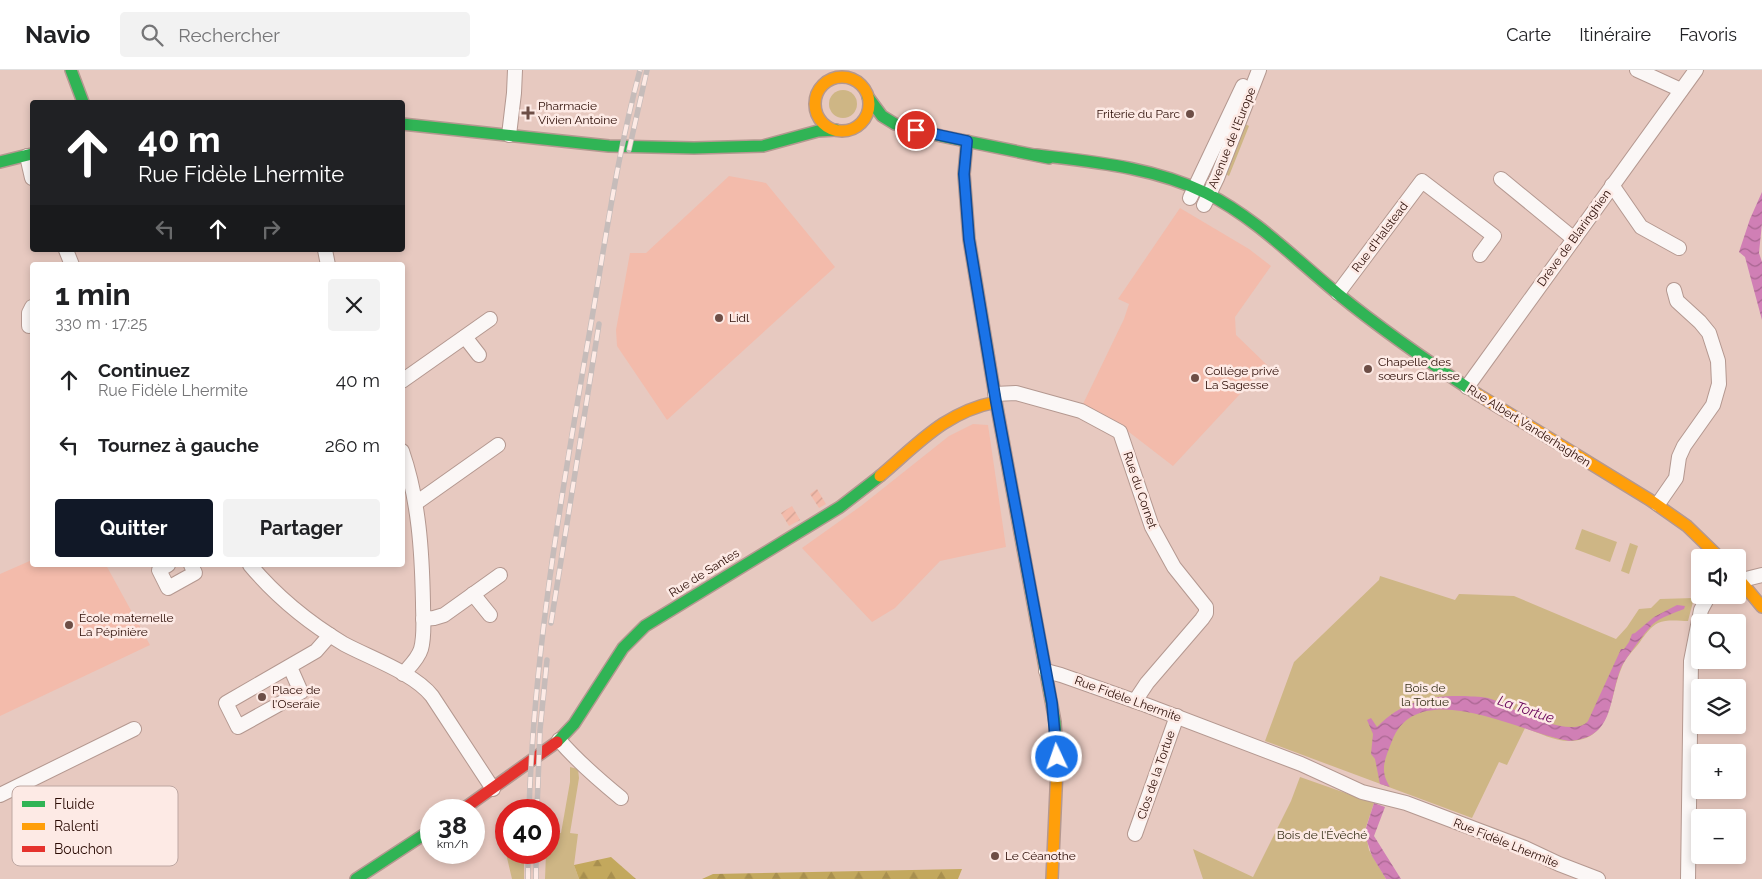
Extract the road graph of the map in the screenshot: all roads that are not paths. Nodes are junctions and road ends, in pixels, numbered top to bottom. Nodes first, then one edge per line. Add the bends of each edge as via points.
1 (71, 70) edge
2 (514, 70) edge
3 (822, 70) edge
4 (843, 70) edge
5 (1249, 70) edge
6 (1259, 70) edge
7 (1637, 70) edge
8 (1696, 70) edge
9 (853, 80) junction
10 (820, 90) junction
11 (1681, 90) junction
12 (868, 96) junction
13 (83, 100) edge
14 (816, 102) junction
15 (805, 118) dead end
16 (405, 124) edge
17 (836, 130) junction
18 (849, 130) junction
19 (869, 130) dead end
20 (884, 131) dead end
21 (509, 135) junction
22 (748, 135) dead end
23 (941, 136) junction
24 (967, 141) junction
25 (665, 147) junction
26 (0, 162) edge
27 (30, 163) edge
28 (30, 163) edge
29 (0, 172) edge
30 (1501, 179) dead end
31 (1612, 185) junction
32 (1193, 193) junction
33 (1212, 206) junction
34 (1574, 239) junction
35 (1679, 248) dead end
36 (1480, 255) dead end
37 (1674, 290) dead end
38 (1338, 293) junction
39 (30, 311) edge
40 (490, 319) dead end
41 (29, 326) dead end
42 (465, 337) junction
43 (479, 355) dead end
44 (405, 379) edge
45 (1467, 387) junction
46 (995, 398) junction
47 (498, 445) dead end
48 (405, 462) edge
49 (416, 503) junction
50 (1658, 504) junction
51 (1711, 549) edge
52 (164, 567) edge
53 (191, 567) edge
54 (252, 567) edge
55 (500, 575) dead end
56 (1762, 575) edge
57 (1746, 578) edge
58 (1746, 589) edge
59 (474, 594) junction
60 (1704, 604) edge
61 (1762, 607) edge
62 (490, 615) dead end
63 (424, 619) junction
64 (330, 634) junction
65 (290, 667) junction
66 (1046, 671) junction
67 (403, 674) junction
68 (1135, 701) junction
69 (1177, 716) junction
70 (134, 729) dead end
71 (559, 740) junction
72 (18, 786) edge
73 (12, 789) edge
74 (493, 789) junction
75 (0, 795) edge
76 (621, 798) dead end
77 (478, 799) edge
78 (1135, 834) dead end
79 (420, 837) edge
80 (356, 879) edge
81 (1052, 879) edge
82 (1598, 879) edge
83 (1688, 879) edge

1 - 13 main road
2 - 21 street
3 - 10 main road
4 - 9 main road
5 - 32 street, Avenue de l'Europe
6 - 33 street, Avenue de l'Europe
7 - 11 street
8 - 11 street, Drève de Blaringhien
9 - 10 main road via 834,78
9 - 12 main road
10 - 14 main road
11 - 31 street, Drève de Blaringhien
12 - 18 main road via 864,118
12 - 23 main road, Rue Albert Vanderhaghen via 874,108 888,120
14 - 15 main road
14 - 17 main road via 821,120
16 - 21 main road
17 - 18 main road
17 - 25 main road via 818,131 763,146
18 - 19 main road
20 - 23 main road, Rue Albert Vanderhaghen
21 - 25 main road via 616,146
22 - 25 main road
23 - 24 main road, Rue Albert Vanderhaghen
24 - 32 main road, Rue Albert Vanderhaghen
24 - 46 main road via 964,174 968,226
26 - 27 main road
28 - 29 main road
30 - 34 street
31 - 34 street, Drève de Blaringhien
31 - 35 street via 1641,227
32 - 33 main road, Rue Albert Vanderhaghen
33 - 38 main road, Rue Albert Vanderhaghen
33 - 38 main road, Rue Albert Vanderhaghen via 1231,208 1278,242
34 - 45 street, Drève de Blaringhien
36 - 38 street, Rue d'Halstead via 1494,236 1422,181
37 - 50 street via 1677,301 1709,333 1718,361 1719,384 1714,405 1684,446 1676,478
38 - 45 main road, Rue Albert Vanderhaghen
39 - 41 street
40 - 42 street
42 - 43 street
42 - 44 street
45 - 50 main road, Rue Albert Vanderhaghen
46 - 66 main road
46 - 68 street, Rue du Cornet via 1016,393 1081,410 1120,432 1154,530 1174,567 1206,607 1202,619
46 - 71 main road, Rue de Santes via 943,423 842,505 645,626 618,652 578,718
47 - 49 street
48 - 49 street
49 - 63 street
50 - 51 main road, Rue Albert Vanderhaghen via 1694,531
52 - 53 street via 159,570 168,588 195,574
54 - 64 street via 290,605
55 - 59 street
56 - 57 street
58 - 61 main road
59 - 62 street
59 - 63 street via 439,617
60 - 83 street via 1691,661
63 - 67 street via 419,654
64 - 65 street via 316,651
64 - 67 street
65 - 65 street via 226,703 238,727 301,692
66 - 68 street, Rue Fidèle Lhermite
66 - 81 main road via 1057,745
67 - 74 street via 428,692
68 - 69 street, Rue Fidèle Lhermite
69 - 78 street, Clos de la Tortue
69 - 82 street, Rue Fidèle Lhermite via 1301,764 1362,792 1406,803
70 - 72 street
71 - 74 main road, Rue de Santes
71 - 76 street
73 - 75 street
74 - 77 main road, Rue de Santes
79 - 80 main road

